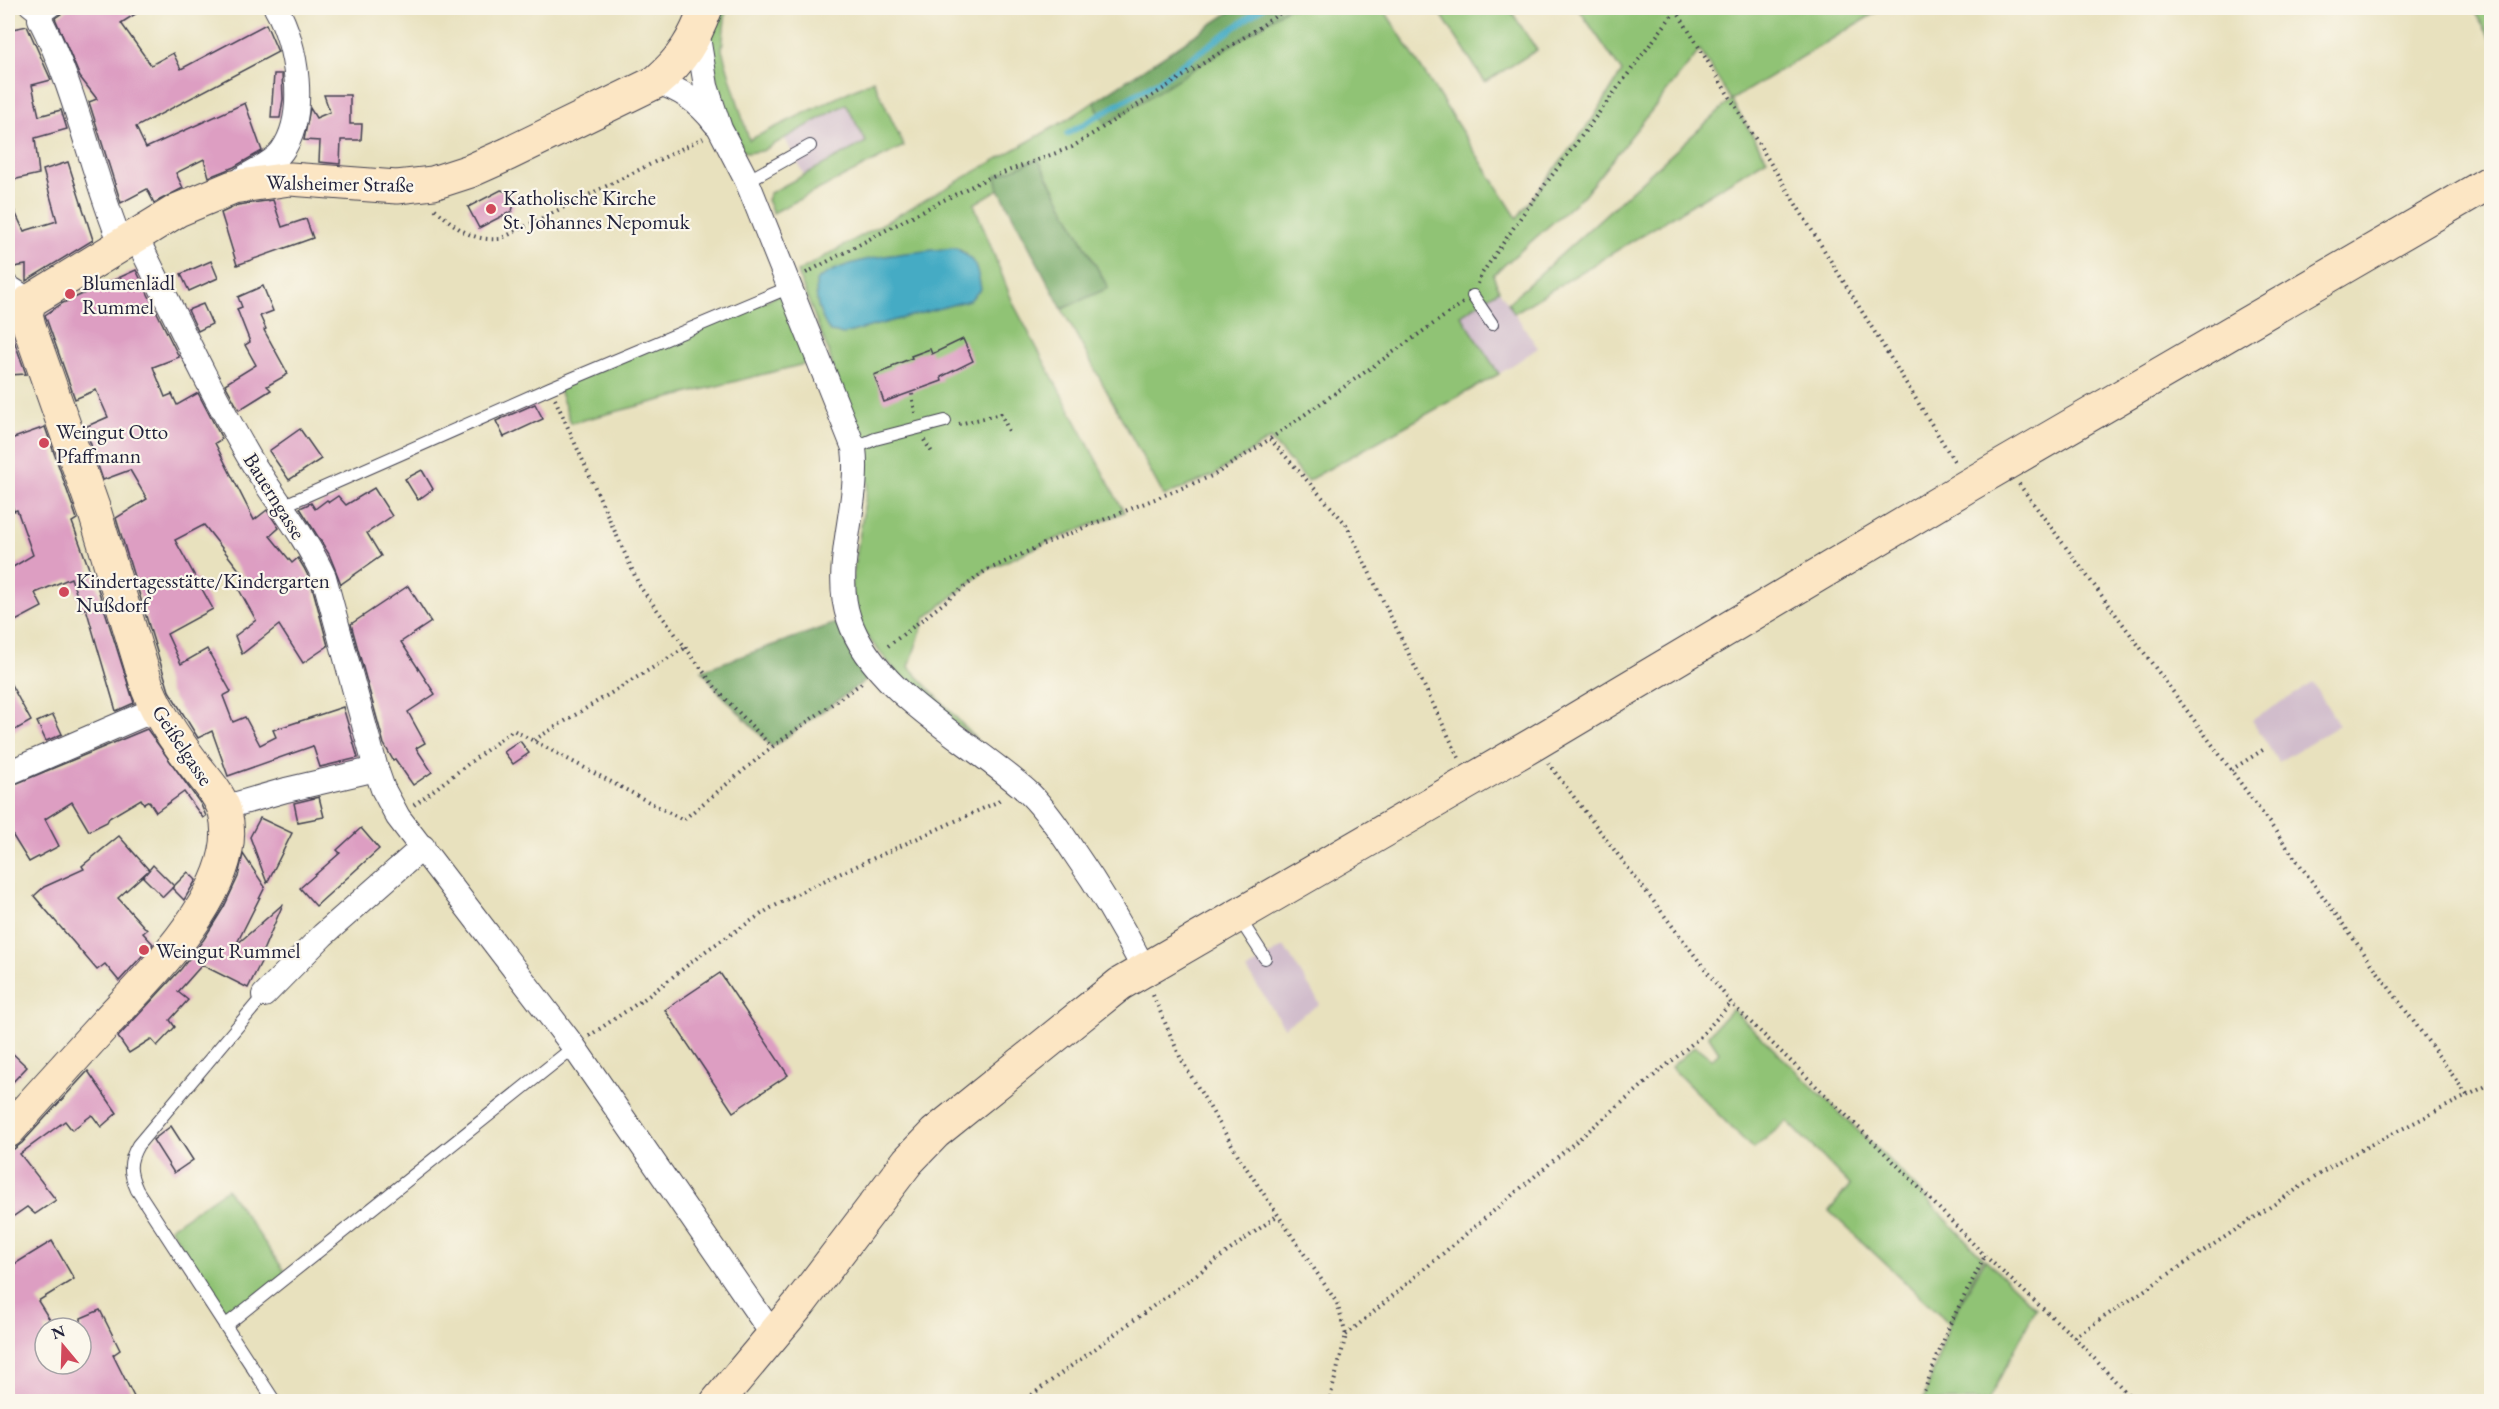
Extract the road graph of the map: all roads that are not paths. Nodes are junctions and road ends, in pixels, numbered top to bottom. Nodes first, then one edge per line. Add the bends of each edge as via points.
1 (276, 8) edge
2 (41, 12) edge
3 (702, 19) edge
4 (656, 82) junction
5 (720, 129) junction
6 (810, 146) dead end
7 (747, 181) junction
8 (2492, 182) edge
9 (233, 187) junction
10 (129, 241) junction
11 (790, 285) junction
12 (19, 294) edge
13 (1473, 296) road end
14 (1492, 324) dead end
15 (945, 421) road end
16 (854, 448) junction
17 (280, 507) junction
18 (156, 709) junction
19 (376, 769) junction
20 (8, 773) edge
21 (224, 808) junction
22 (427, 853) junction
23 (1239, 917) junction
24 (1265, 958) dead end
25 (1144, 969) junction
26 (264, 994) joint
27 (574, 1047) junction
28 (8, 1131) edge
29 (225, 1326) junction
30 (773, 1335) junction
31 (275, 1401) edge
32 (717, 1401) edge

1 - 9 street, Walsheimer Straße via 289,34 297,71 292,125 282,152
2 - 10 street, Bauerngasse via 110,217
3 - 4 street, Walsheimer Straße via 676,65
3 - 5 street via 706,86
4 - 5 street via 691,98
4 - 9 street, Walsheimer Straße via 470,171 433,183 385,187 290,179
5 - 7 street
6 - 7 lane
7 - 11 street
8 - 23 street via 2004,464
9 - 10 street, Walsheimer Straße via 178,210
10 - 12 street, Walsheimer Straße
10 - 17 street, Bauerngasse
11 - 16 street
11 - 17 lane
12 - 18 street, Geißelgasse via 95,513
13 - 14 lane
15 - 16 lane
16 - 25 street via 856,469 843,579 849,619 874,666 1018,784 1053,821 1124,930
17 - 19 street, Bauerngasse via 324,577
18 - 20 street
18 - 21 street, Geißelgasse
19 - 21 street
19 - 22 street, Bauerngasse via 398,817
21 - 28 street, Geißelgasse via 228,827 220,867 189,929
22 - 26 street via 323,935
22 - 27 street, Bauerngasse
23 - 24 lane
23 - 25 street
25 - 30 street via 1089,1008 935,1133 881,1194
26 - 29 lane via 130,1158 130,1174 137,1190
27 - 29 lane
27 - 30 street, Bauerngasse
29 - 31 lane
30 - 32 street

